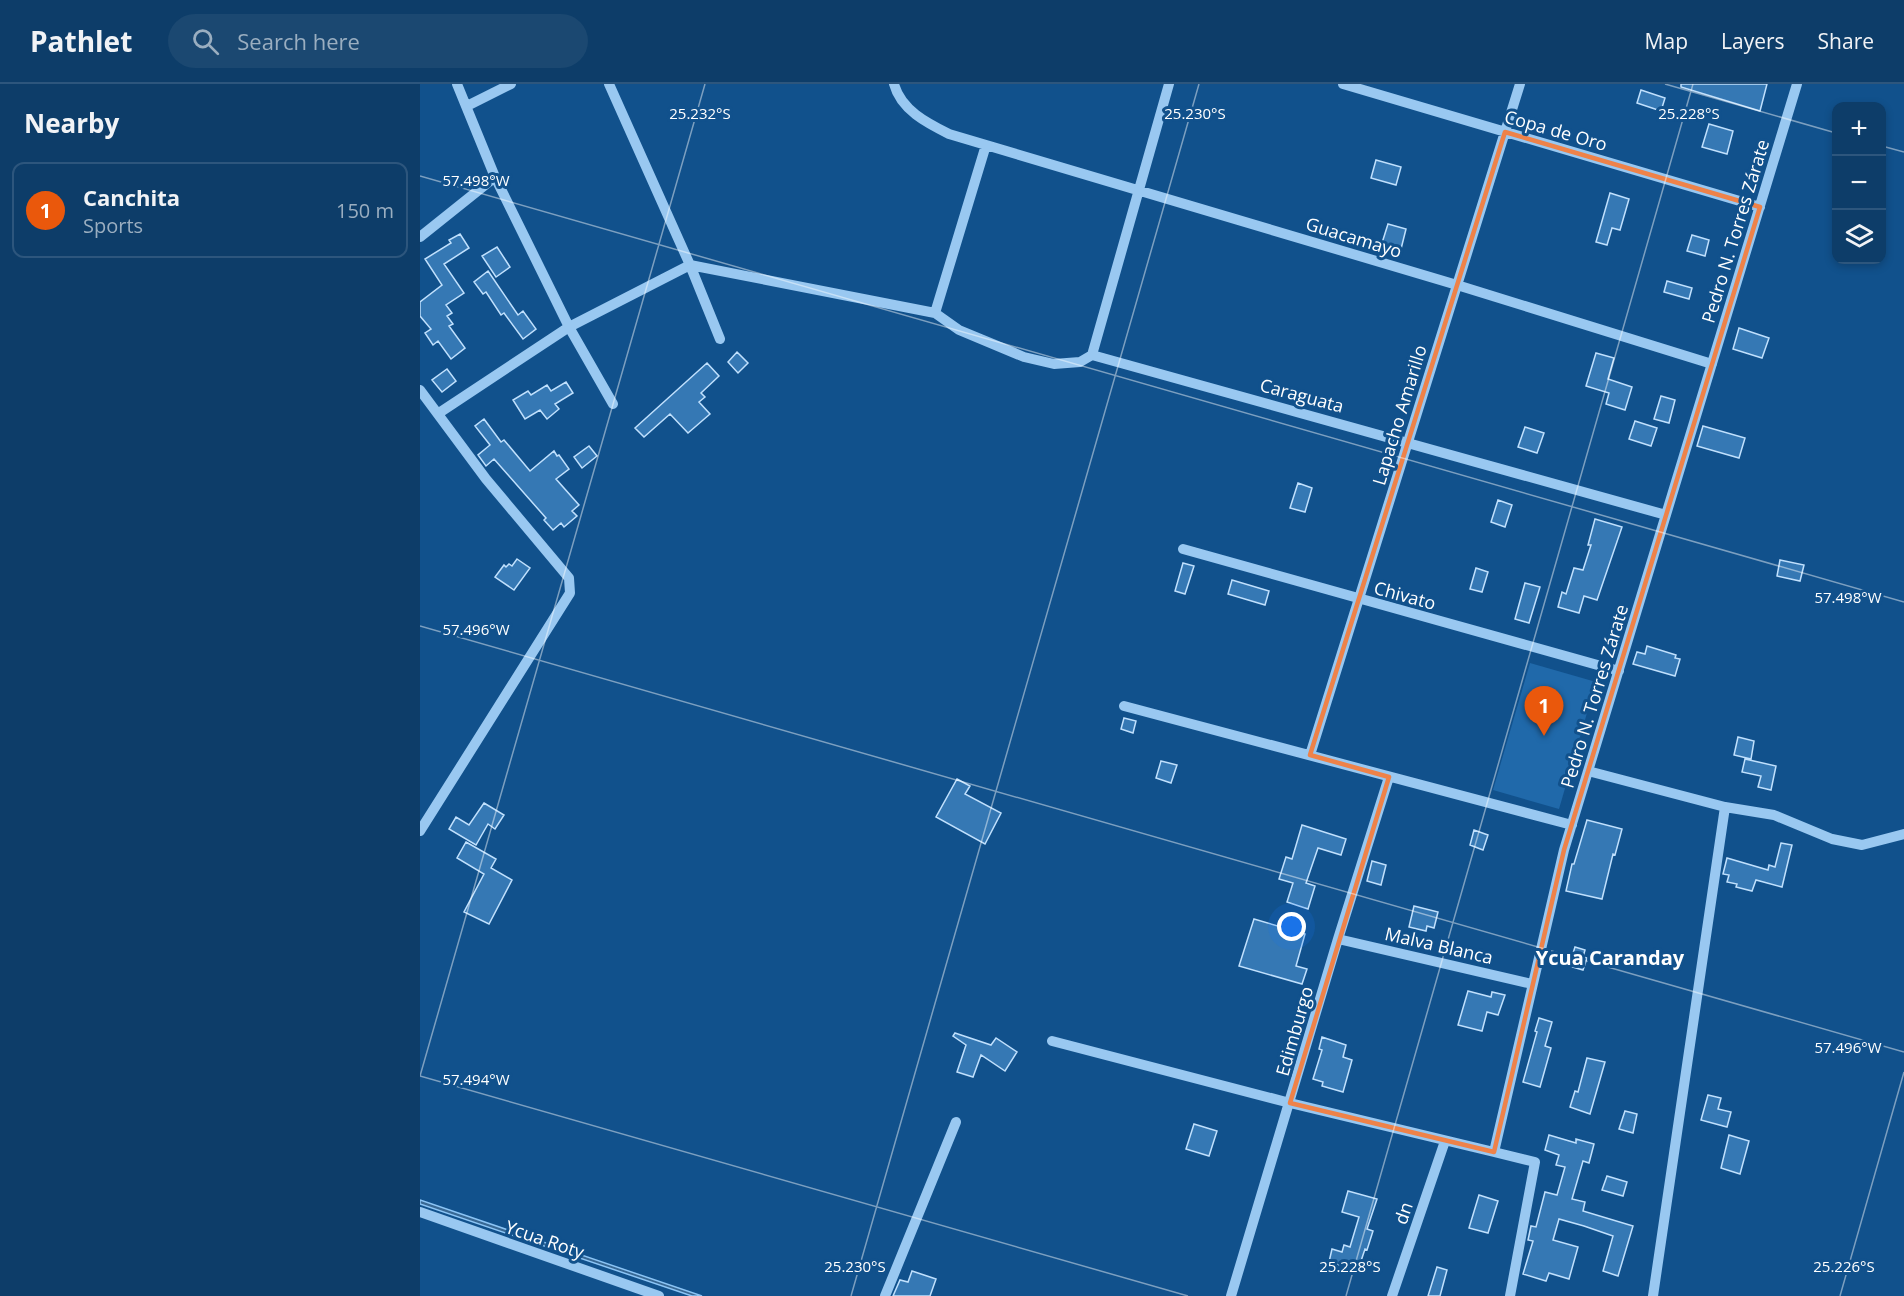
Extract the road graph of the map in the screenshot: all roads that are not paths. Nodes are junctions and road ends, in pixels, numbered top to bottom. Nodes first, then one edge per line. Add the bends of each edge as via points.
1 (457, 84) edge
2 (511, 84) edge
3 (609, 84) edge
4 (894, 84) edge
5 (1169, 84) edge
6 (1343, 84) edge
7 (1520, 84) edge
8 (1797, 84) edge
9 (467, 106) junction
10 (1505, 132) junction
11 (986, 145) junction
12 (495, 177) junction
13 (1140, 191) junction
14 (1760, 207) junction
15 (420, 237) edge
16 (690, 265) junction
17 (1457, 285) junction
18 (935, 313) junction
19 (569, 327) junction
20 (720, 339) dead end
21 (1092, 355) junction
22 (1712, 364) junction
23 (420, 390) edge
24 (613, 404) dead end
25 (439, 413) junction
26 (1408, 441) junction
27 (1666, 515) junction
28 (1183, 549) dead end
29 (1359, 600) junction
30 (1619, 671) junction
31 (1124, 706) dead end
32 (1310, 755) junction
33 (1588, 771) junction
34 (1389, 777) junction
35 (1725, 807) junction
36 (1572, 825) junction
37 (420, 831) edge
38 (1904, 834) edge
39 (1338, 939) junction
40 (1532, 984) junction
41 (1052, 1041) dead end
42 (1290, 1103) junction
43 (957, 1122) dead end
44 (1445, 1141) junction
45 (1494, 1152) junction
46 (420, 1212) edge
47 (659, 1296) edge
48 (885, 1296) edge
49 (1231, 1296) edge
50 (1392, 1296) edge
51 (1510, 1296) edge
52 (1653, 1296) edge

1 - 9 street
2 - 9 street
3 - 16 street
4 - 11 street, Guacamayo via 907,107 922,120 949,134
5 - 13 street
6 - 10 street, Copa de Oro
7 - 10 street, Lapacho Amarillo
8 - 14 street, Pedro N. Torres Zárate
9 - 12 street
10 - 14 street, Copa de Oro
10 - 17 street, Lapacho Amarillo
11 - 13 street, Guacamayo
11 - 18 street
12 - 15 street
12 - 19 street
13 - 17 street, Guacamayo
13 - 21 street
14 - 22 street, Pedro N. Torres Zárate
16 - 18 street
16 - 19 street
16 - 20 street
17 - 22 street, Guacamayo
17 - 26 street, Lapacho Amarillo
18 - 21 street via 959,330 1024,357 1054,364 1080,362
19 - 24 street
19 - 25 street
21 - 26 street, Caraguata
22 - 27 street, Pedro N. Torres Zárate
23 - 25 street
25 - 37 street via 486,479 569,578 570,593
26 - 27 street, Caraguata
26 - 29 street, Lapacho Amarillo
27 - 30 street, Pedro N. Torres Zárate
28 - 29 street, Chivato
29 - 30 street, Chivato
29 - 32 street, Lapacho Amarillo
30 - 33 street, Pedro N. Torres Zárate
31 - 32 street
32 - 34 street
33 - 35 street
33 - 36 street, Pedro N. Torres Zárate
34 - 36 street
34 - 39 street, Edimburgo
35 - 38 street via 1774,815 1832,839 1862,845
35 - 52 street
36 - 40 street, Pedro N. Torres Zárate
39 - 40 street, Malva Blanca
39 - 42 street, Edimburgo
40 - 45 street, Pedro N. Torres Zárate
41 - 42 street
42 - 44 street
42 - 49 street, Edimburgo
43 - 48 street
44 - 45 street
44 - 50 street, dn
45 - 51 street via 1535,1162
46 - 47 street, Ycua Roty

